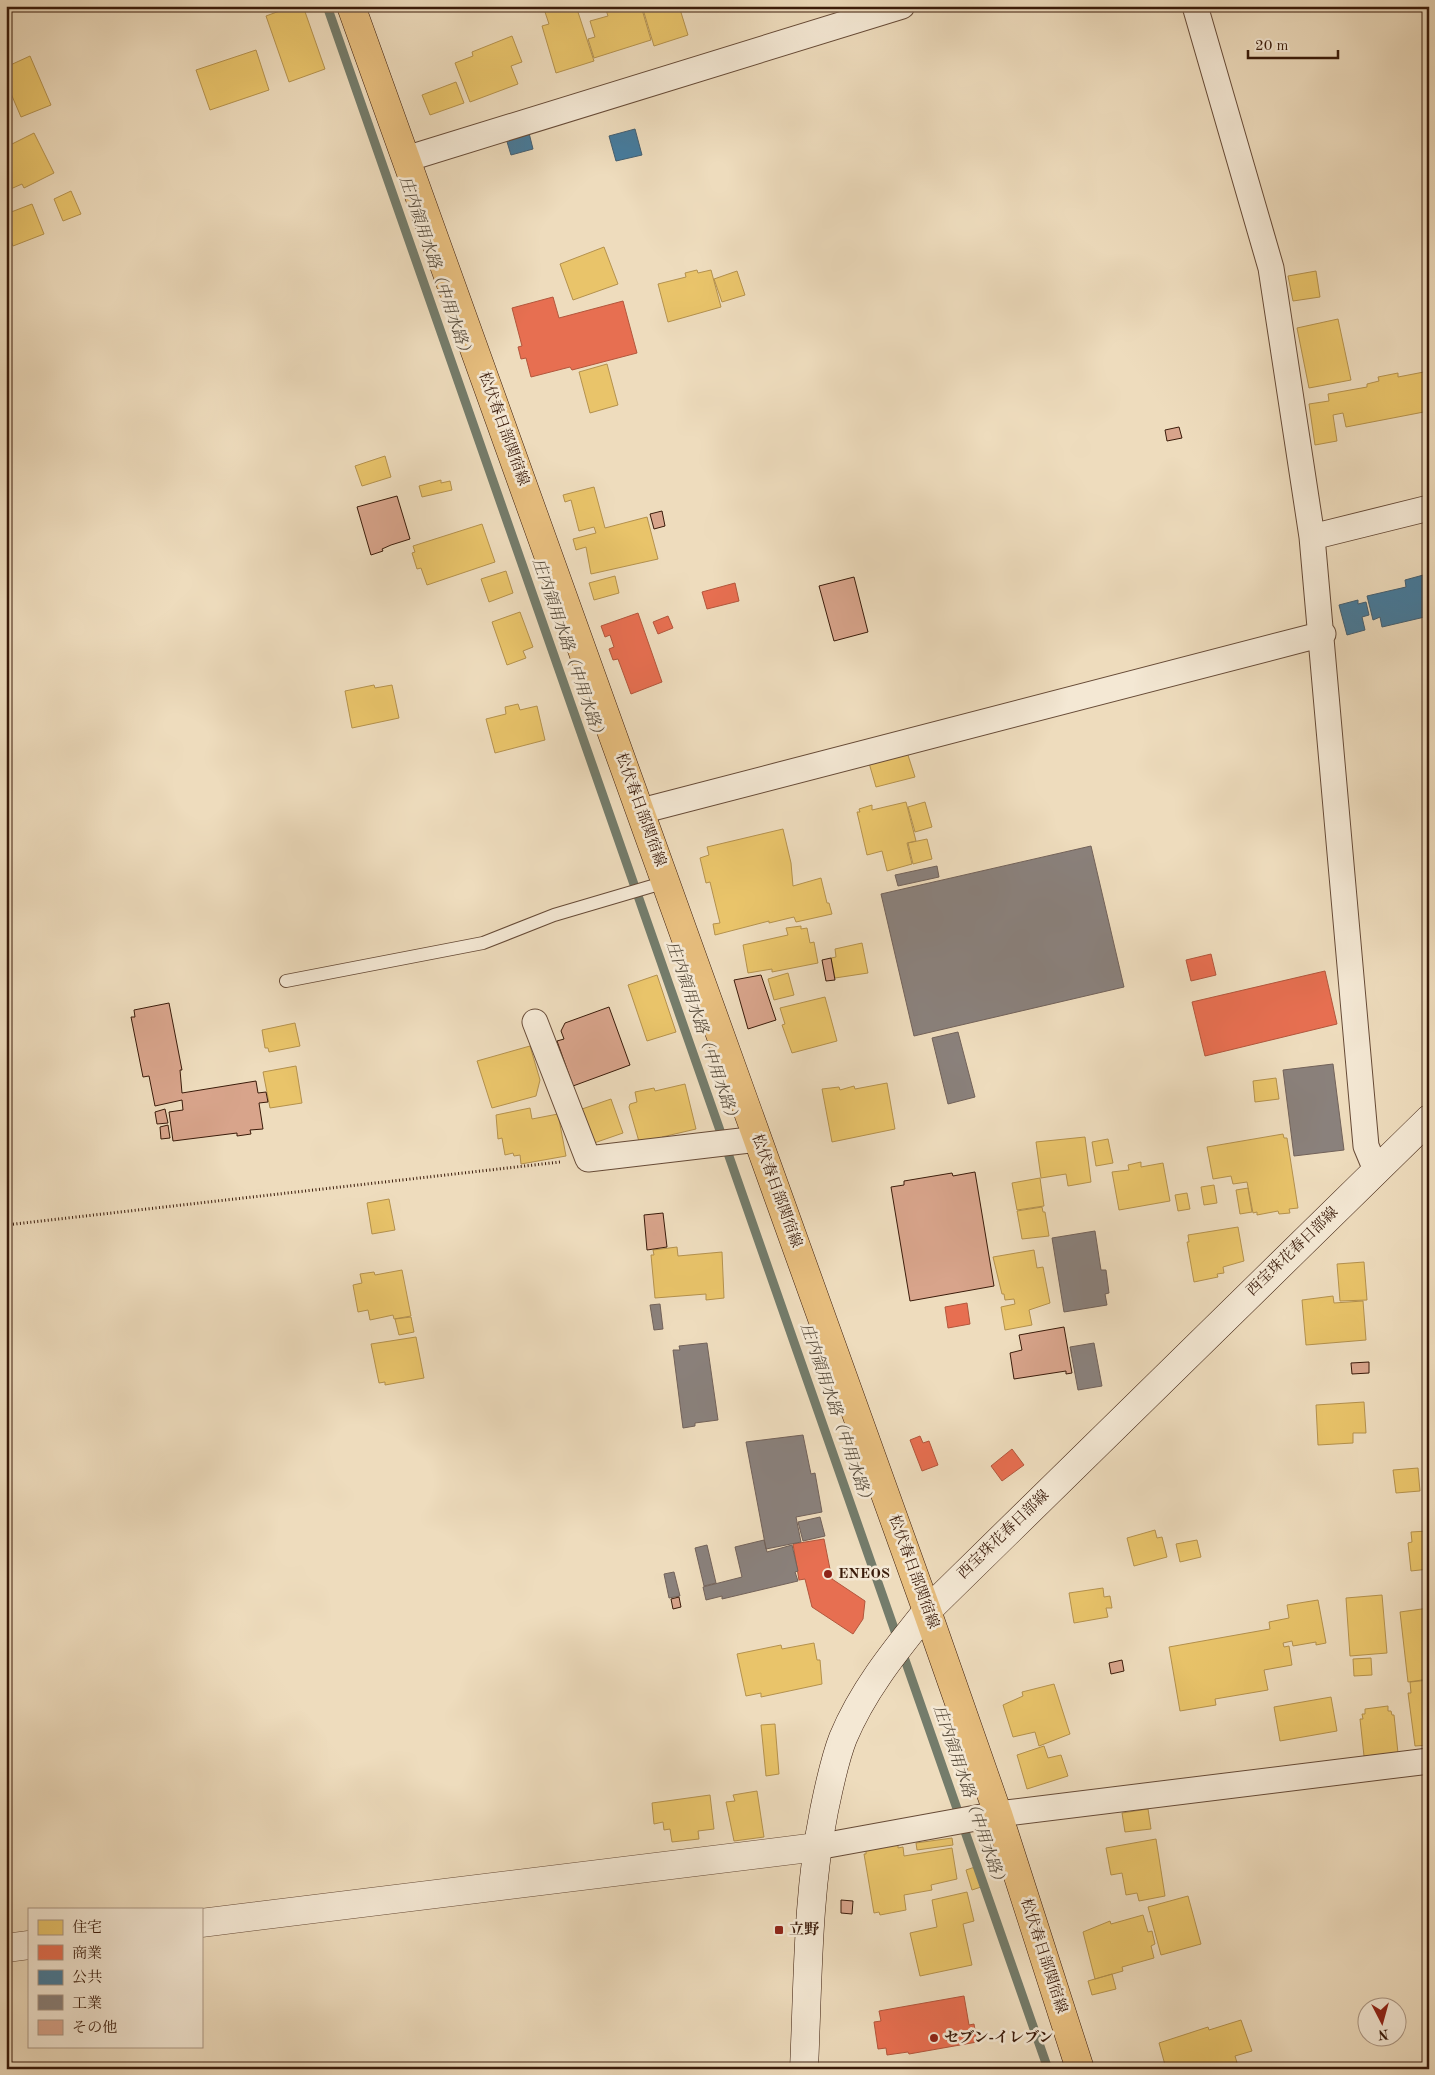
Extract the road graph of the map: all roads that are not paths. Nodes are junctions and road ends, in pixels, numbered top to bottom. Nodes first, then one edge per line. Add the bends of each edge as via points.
1 (351, 6) edge
2 (902, 6) edge
3 (1195, 6) edge
4 (406, 159) junction
5 (1429, 508) edge
6 (1312, 537) junction
7 (1323, 634) junction
8 (640, 810) junction
9 (666, 882) junction
10 (286, 981) dead end
11 (535, 1022) dead end
12 (1429, 1119) edge
13 (758, 1139) junction
14 (1376, 1170) junction
15 (927, 1611) junction
16 (1429, 1761) edge
17 (998, 1814) junction
18 (817, 1847) junction
19 (202, 1923) edge
20 (28, 1945) edge
21 (6, 1948) edge
22 (804, 2069) edge
23 (1080, 2069) edge

1 - 4 main road, 松伏春日部関宿線
2 - 4 street
3 - 6 street via 1271,268
4 - 8 main road, 松伏春日部関宿線
5 - 6 street
6 - 7 street
7 - 8 street
7 - 14 street via 1366,1146
8 - 9 main road, 松伏春日部関宿線
9 - 10 lane via 554,914 483,943
9 - 13 main road, 松伏春日部関宿線
11 - 13 street via 588,1160
12 - 14 main road, 西宝珠花春日部線
13 - 15 main road, 松伏春日部関宿線
14 - 15 main road, 西宝珠花春日部線
15 - 17 main road, 松伏春日部関宿線
15 - 18 main road, 西宝珠花春日部線 via 882,1667 843,1738 828,1790
16 - 17 street
17 - 18 street
17 - 23 main road, 松伏春日部関宿線
18 - 19 main road
18 - 22 main road, 西宝珠花春日部線
20 - 21 main road

